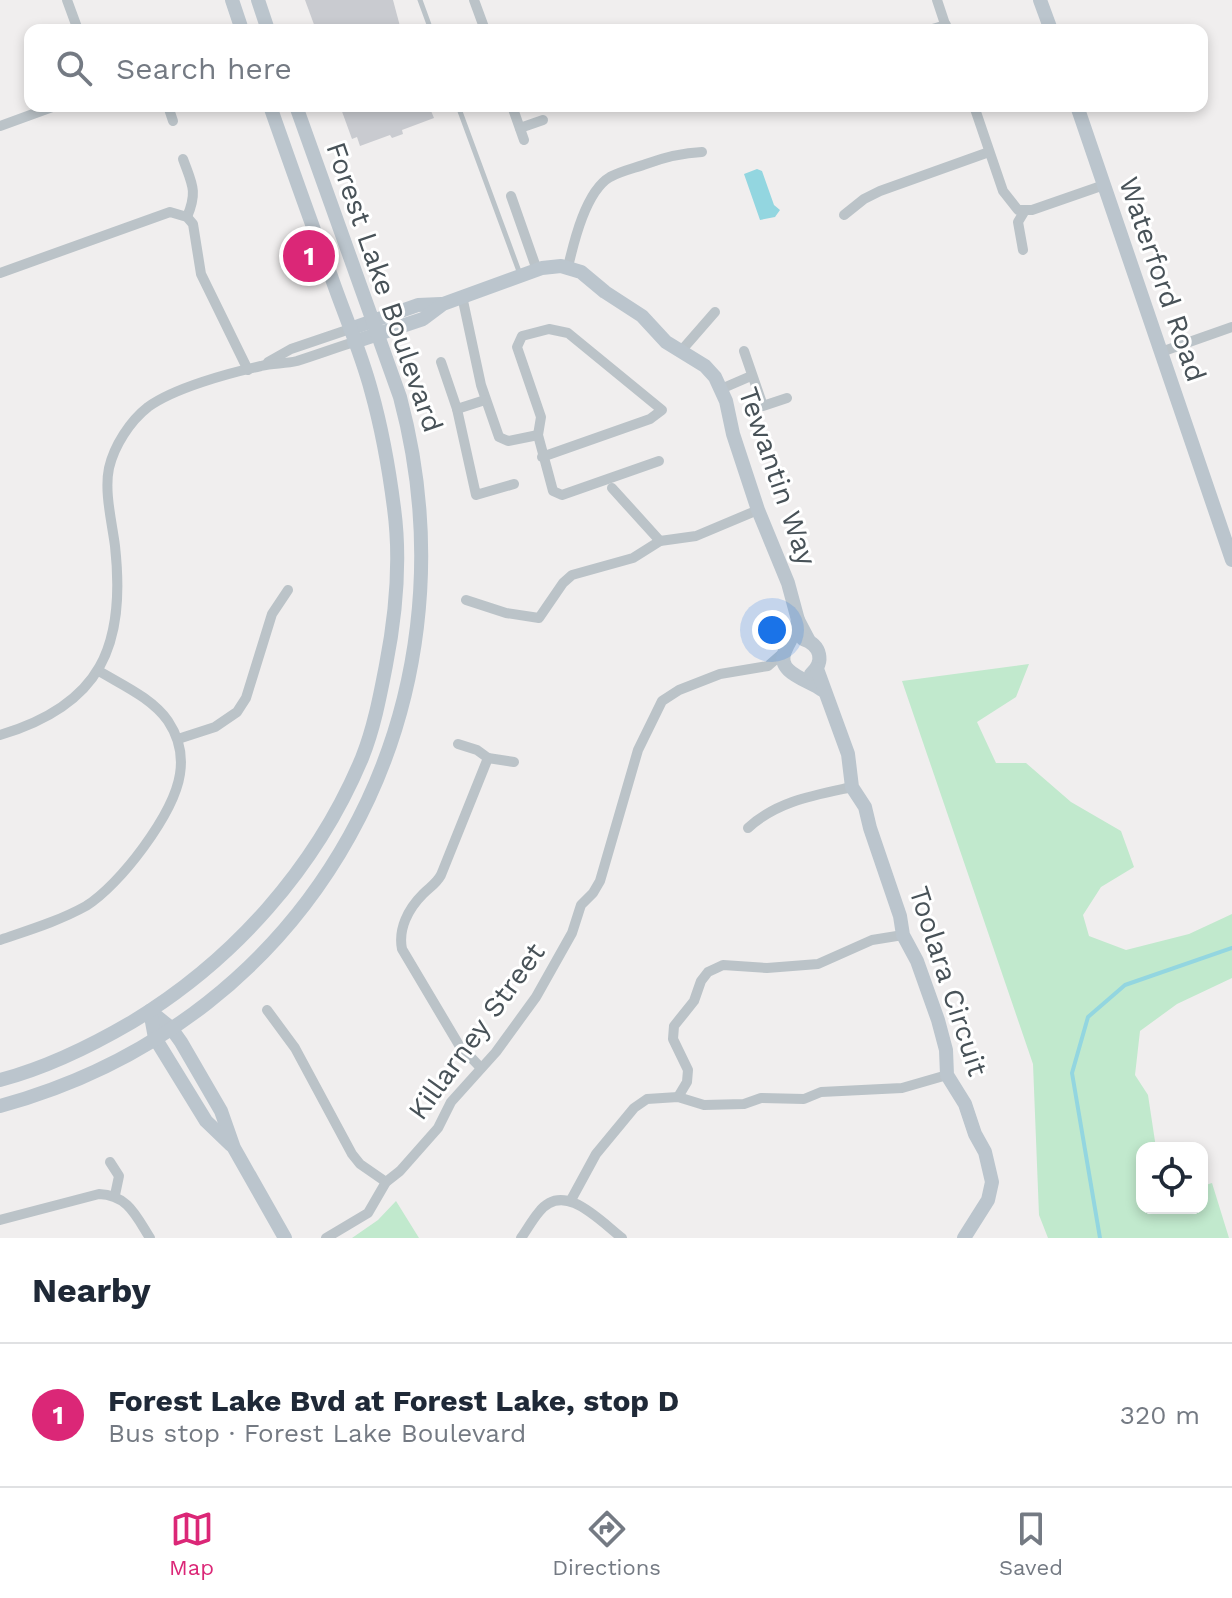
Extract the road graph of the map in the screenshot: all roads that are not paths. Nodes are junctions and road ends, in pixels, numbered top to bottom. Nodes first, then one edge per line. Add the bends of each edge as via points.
1 (67, 0) edge
2 (232, 0) edge
3 (258, 0) edge
4 (420, 0) edge
5 (474, 0) edge
6 (937, 0) edge
7 (1040, 0) edge
8 (76, 24) edge
9 (240, 24) edge
10 (266, 24) edge
11 (429, 24) edge
12 (483, 24) edge
13 (945, 24) edge
14 (1049, 24) edge
15 (38, 112) edge
16 (170, 112) edge
17 (272, 112) edge
18 (298, 112) edge
19 (460, 112) edge
20 (514, 112) edge
21 (976, 112) edge
22 (1079, 112) edge
23 (543, 120) dead end
24 (173, 121) dead end
25 (0, 126) edge
26 (520, 128) junction
27 (524, 140) dead end
28 (702, 152) dead end
29 (989, 152) junction
30 (183, 159) dead end
31 (1104, 185) junction
32 (511, 196) dead end
33 (1024, 212) junction
34 (844, 215) dead end
35 (187, 217) junction
36 (1023, 250) dead end
37 (568, 267) junction
38 (537, 270) junction
39 (0, 273) edge
40 (520, 275) junction
41 (462, 296) junction
42 (715, 312) dead end
43 (375, 327) junction
44 (1232, 327) edge
45 (352, 335) junction
46 (681, 351) junction
47 (744, 351) dead end
48 (1161, 352) junction
49 (441, 362) dead end
50 (248, 370) junction
51 (751, 376) junction
52 (721, 389) junction
53 (787, 398) dead end
54 (485, 400) junction
55 (457, 409) junction
56 (538, 435) junction
57 (542, 457) junction
58 (659, 461) dead end
59 (514, 484) dead end
60 (612, 488) dead end
61 (758, 510) junction
62 (660, 541) junction
63 (1232, 560) edge
64 (288, 590) dead end
65 (466, 600) dead end
66 (798, 620) junction
67 (809, 641) junction
68 (788, 647) junction
69 (768, 666) junction
70 (817, 669) junction
71 (99, 671) junction
72 (794, 674) junction
73 (823, 690) junction
74 (0, 735) edge
75 (178, 739) junction
76 (458, 744) dead end
77 (488, 758) junction
78 (514, 762) dead end
79 (852, 787) junction
80 (748, 828) dead end
81 (903, 935) junction
82 (0, 940) edge
83 (267, 1010) dead end
84 (150, 1011) junction
85 (171, 1028) junction
86 (155, 1038) junction
87 (481, 1068) junction
88 (947, 1075) junction
89 (0, 1080) edge
90 (678, 1097) junction
91 (0, 1106) edge
92 (234, 1148) junction
93 (110, 1162) dead end
94 (386, 1182) junction
95 (115, 1195) junction
96 (571, 1200) junction
97 (0, 1220) edge
98 (150, 1238) edge
99 (285, 1238) edge
100 (326, 1238) edge
101 (521, 1238) edge
102 (622, 1238) edge
103 (964, 1238) edge

1 - 8 street
2 - 9 street
3 - 10 street
4 - 11 lane
5 - 12 street
6 - 13 street
7 - 14 street
15 - 25 street
16 - 24 street
17 - 45 street, Forest Lake Boulevard
18 - 43 street, Forest Lake Boulevard
19 - 40 lane
20 - 26 street
21 - 29 street
22 - 31 street, Waterford Road
23 - 26 street
26 - 27 street
28 - 37 street via 677,153 611,176 589,204
29 - 33 street via 1003,191
29 - 34 street via 880,191
30 - 35 street via 195,190
31 - 33 street
31 - 48 street, Waterford Road
32 - 38 street
33 - 36 street via 1018,222
35 - 39 street via 170,212
35 - 50 street via 193,224 201,274
37 - 38 street
37 - 46 street, Tewantin Way via 629,306
38 - 40 street
40 - 41 street
41 - 43 street via 423,319
41 - 54 street
42 - 46 street
43 - 45 street
43 - 85 street, Forest Lake Boulevard via 400,397 418,482 422,590 405,699 376,787 317,890 235,978
44 - 48 street
45 - 50 street via 291,349
45 - 84 street, Forest Lake Boulevard via 371,388 395,511 397,581 379,703 341,804 288,885 243,936
46 - 52 street, Tewantin Way via 705,366
47 - 51 street
48 - 63 street, Waterford Road
49 - 55 street
50 - 71 street via 167,395 145,409 117,445 109,470 118,617
51 - 52 street
51 - 53 street via 763,406
52 - 61 street, Tewantin Way
54 - 55 street
54 - 56 street via 501,440
55 - 59 street via 476,495
56 - 57 street
56 - 57 street via 541,417 517,347 522,336 534,332 568,333 662,410 650,419
57 - 58 street via 551,487 559,495
60 - 62 street
61 - 62 street via 696,536
61 - 66 street, Tewantin Way
62 - 65 street via 633,558 572,575 539,618
64 - 75 street via 272,614 237,712 215,727
66 - 67 street, Tewantin Way
66 - 68 street
67 - 68 street via 797,640
67 - 70 street via 820,655
68 - 69 street
68 - 72 street via 784,665
69 - 72 street, Killarney Street
69 - 87 street, Killarney Street via 720,674 662,701 638,750 600,881 581,905 572,933 536,997
70 - 72 street via 810,675
70 - 73 street, Toolara Circuit
71 - 74 street via 50,715
71 - 75 street via 153,704
72 - 73 street
73 - 79 street, Toolara Circuit via 848,754
75 - 82 street via 180,776 173,794 126,872 85,906
76 - 77 street
77 - 78 street
77 - 87 street via 441,875 403,923 400,937 459,1045
79 - 80 street via 787,803
79 - 81 street, Toolara Circuit via 869,817
81 - 88 street, Toolara Circuit via 938,1020
81 - 90 street via 872,940 818,964 723,965 708,972 674,1026 673,1039 688,1070
83 - 94 street via 295,1048 352,1154
84 - 85 street
84 - 86 street
84 - 89 street, Forest Lake Boulevard via 106,1038
85 - 86 street, Forest Lake Boulevard
85 - 92 street via 221,1111
86 - 91 street, Forest Lake Boulevard via 66,1083
86 - 92 street via 206,1121
87 - 94 street, Killarney Street via 451,1102 438,1128
88 - 90 street via 902,1088 821,1092 804,1099 761,1098 744,1104 704,1105
88 - 103 street, Toolara Circuit via 965,1104 992,1182 988,1200
90 - 96 street via 647,1099 634,1108 596,1154
92 - 99 street
93 - 95 street via 119,1176
94 - 100 street, Killarney Street via 368,1213
95 - 97 street via 99,1194
95 - 98 street via 126,1202
96 - 101 street via 556,1199 540,1210
96 - 102 street

